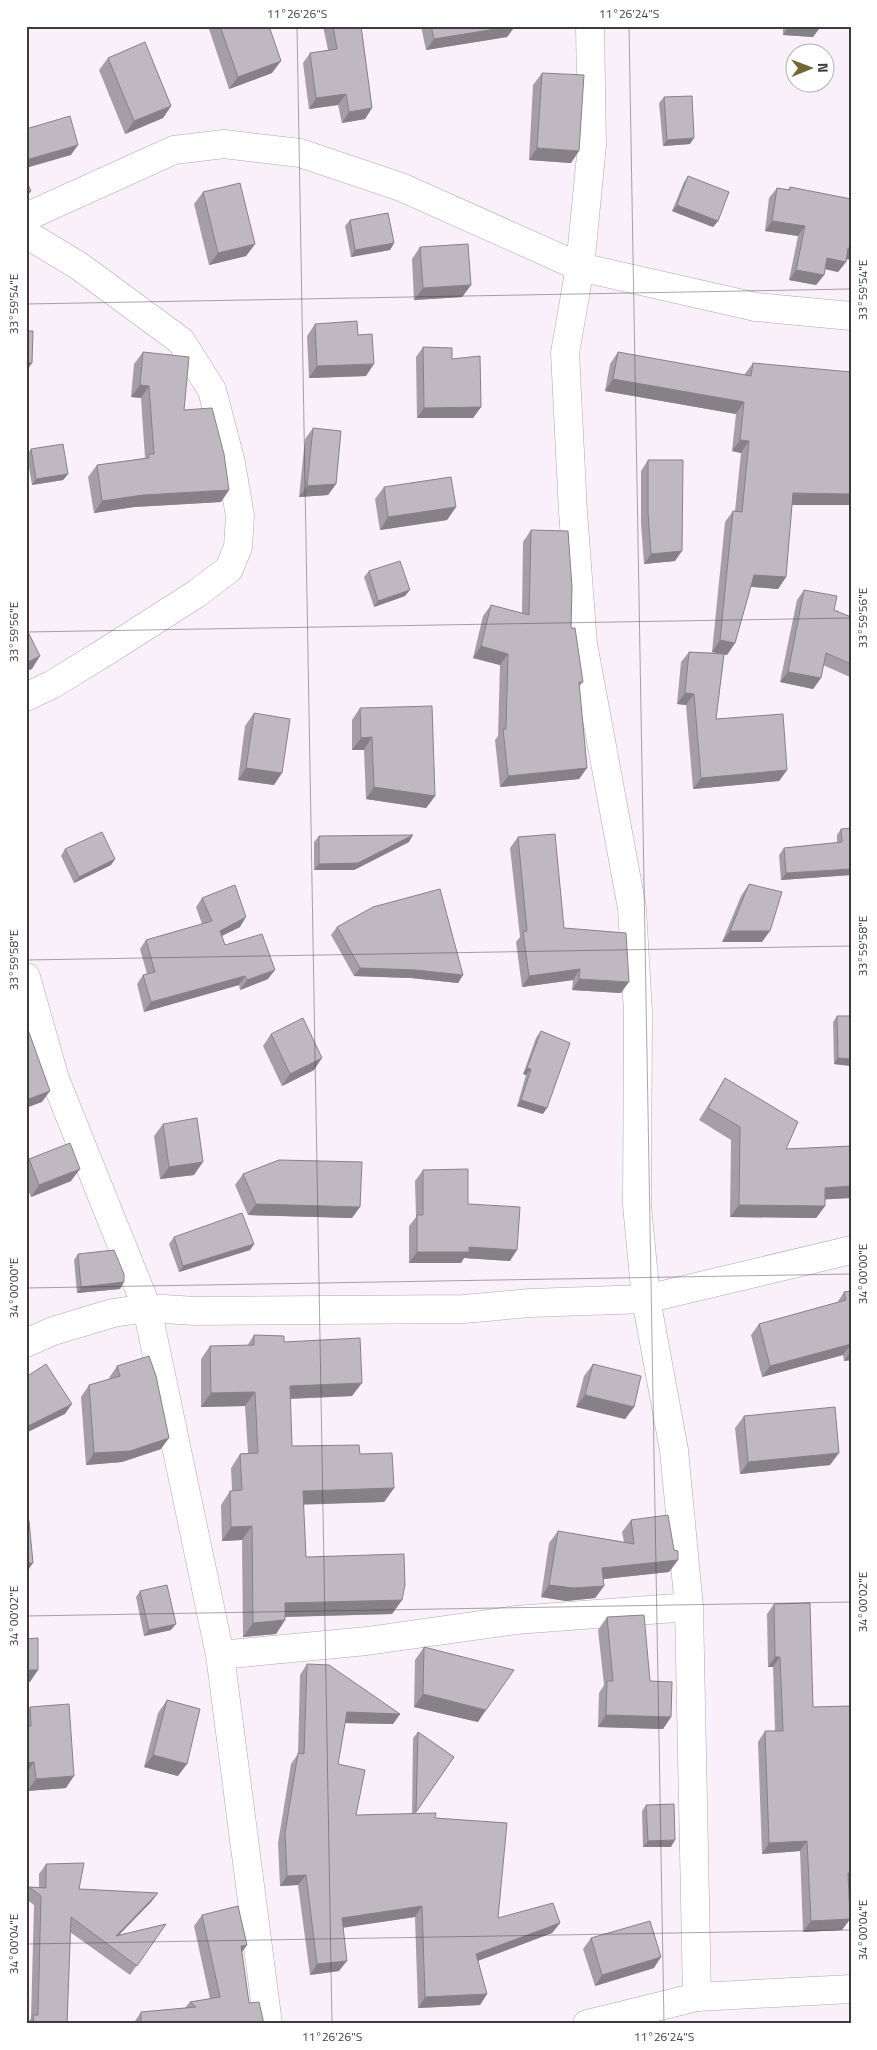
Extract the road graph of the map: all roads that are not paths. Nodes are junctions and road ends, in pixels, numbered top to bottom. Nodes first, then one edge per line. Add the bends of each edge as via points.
1 (590, 26) edge
2 (26, 217) edge
3 (26, 234) edge
4 (580, 268) junction
5 (851, 316) edge
6 (26, 697) edge
7 (26, 977) edge
8 (851, 1250) edge
9 (646, 1298) junction
10 (146, 1308) junction
11 (26, 1344) edge
12 (689, 1607) junction
13 (220, 1655) junction
14 (851, 1989) edge
15 (697, 1997) junction
16 (637, 2017) edge
17 (268, 2024) edge
18 (587, 2024) edge

1 - 4 street via 592,145
2 - 4 street via 174,150 224,144 300,153 401,187
3 - 6 street via 79,266 181,341 212,390 231,463 240,516 238,547 229,569 110,649
4 - 5 street via 756,308
4 - 9 street via 565,353 573,512 583,644 632,908 638,1012 637,1205
7 - 10 street via 55,1078
8 - 9 street
9 - 10 street via 464,1309 196,1311
9 - 12 street via 674,1450
10 - 11 street via 113,1313 53,1331
10 - 13 street
12 - 13 street via 516,1620 367,1641
12 - 15 street
13 - 17 street
14 - 15 street
15 - 16 street
16 - 18 street

